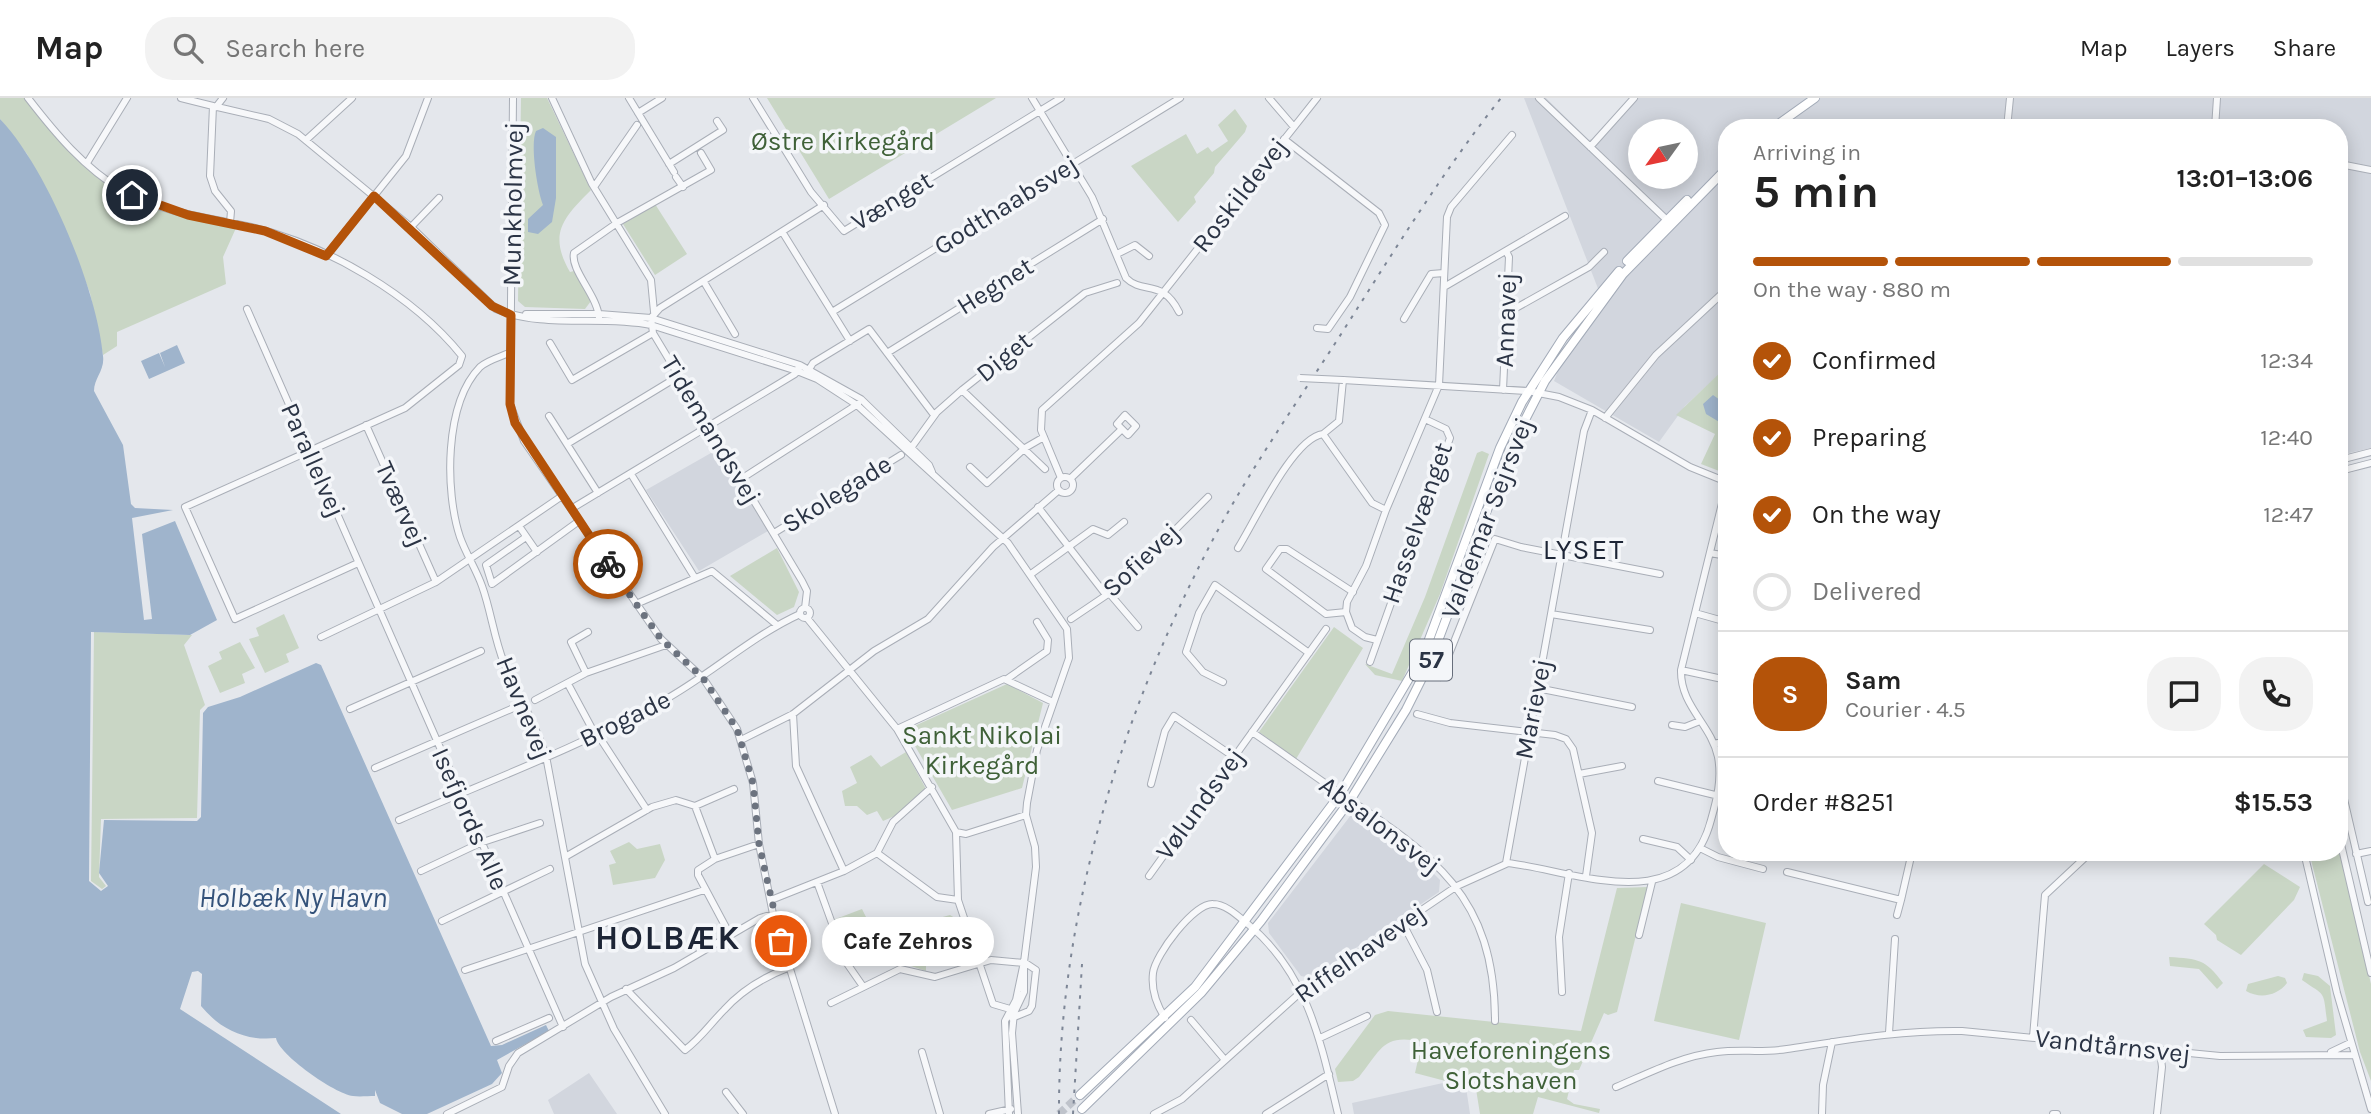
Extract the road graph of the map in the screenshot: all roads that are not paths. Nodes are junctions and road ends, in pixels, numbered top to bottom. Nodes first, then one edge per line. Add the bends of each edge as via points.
1 (28, 98) edge
2 (127, 98) edge
3 (181, 98) edge
4 (223, 98) edge
5 (352, 98) edge
6 (428, 98) edge
7 (513, 98) edge
8 (552, 98) edge
9 (629, 98) edge
10 (662, 98) edge
11 (753, 98) edge
12 (1032, 98) edge
13 (1044, 98) edge
14 (1061, 98) edge
15 (1180, 98) edge
16 (1269, 98) edge
17 (1317, 98) edge
18 (1539, 98) edge
19 (1634, 98) edge
20 (1805, 98) edge
21 (1815, 98) edge
22 (2010, 98) edge
23 (2217, 98) edge
24 (1048, 106) junction
25 (214, 107) junction
26 (1040, 111) junction
27 (638, 113) junction
28 (1778, 119) edge
29 (1786, 119) edge
30 (2008, 119) edge
31 (2215, 119) edge
32 (717, 121) dead end
33 (637, 125) dead end
34 (1294, 127) junction
35 (1512, 135) dead end
36 (306, 139) junction
37 (1284, 139) junction
38 (1590, 147) junction
39 (701, 153) dead end
40 (86, 163) junction
41 (669, 164) junction
42 (1072, 164) junction
43 (2348, 166) edge
44 (2371, 170) edge
45 (1718, 171) edge
46 (1718, 176) edge
47 (594, 187) junction
48 (683, 187) junction
49 (374, 196) junction
50 (439, 198) dead end
51 (824, 205) junction
52 (1565, 216) dead end
53 (1103, 219) junction
54 (1669, 222) junction
55 (230, 223) junction
56 (617, 223) junction
57 (411, 227) junction
58 (783, 233) junction
59 (1506, 251) junction
60 (1604, 252) dead end
61 (1116, 254) junction
62 (326, 256) junction
63 (1149, 256) dead end
64 (1444, 273) junction
65 (704, 282) junction
66 (1117, 283) dead end
67 (1444, 287) junction
68 (1164, 292) junction
69 (1718, 297) edge
70 (247, 309) dead end
71 (832, 312) junction
72 (1179, 312) dead end
73 (1507, 313) junction
74 (511, 315) junction
75 (599, 317) junction
76 (1404, 319) dead end
77 (652, 322) junction
78 (1317, 328) dead end
79 (735, 334) dead end
80 (850, 341) junction
81 (550, 343) dead end
82 (509, 353) junction
83 (887, 354) junction
84 (799, 368) junction
85 (807, 372) junction
86 (679, 376) junction
87 (1300, 378) dead end
88 (1343, 380) junction
89 (1439, 385) junction
90 (962, 390) junction
91 (1503, 390) junction
92 (1528, 391) junction
93 (1538, 393) junction
94 (859, 402) junction
95 (1592, 410) junction
96 (934, 415) junction
97 (549, 416) dead end
98 (1605, 418) junction
99 (1425, 419) junction
100 (366, 425) junction
101 (709, 426) junction
102 (1122, 429) dead end
103 (1323, 434) junction
104 (1044, 437) junction
105 (567, 444) junction
106 (1026, 448) junction
107 (309, 451) junction
108 (907, 451) junction
109 (2371, 452) edge
110 (2348, 458) edge
111 (2371, 463) edge
112 (970, 467) dead end
113 (1045, 469) dead end
114 (2348, 469) edge
115 (631, 474) junction
116 (1061, 478) junction
117 (1718, 478) edge
118 (741, 479) junction
119 (1070, 479) junction
120 (1059, 490) junction
121 (598, 493) junction
122 (562, 496) junction
123 (1208, 497) dead end
124 (1038, 507) junction
125 (571, 509) junction
126 (1386, 510) junction
127 (1718, 518) edge
128 (579, 522) junction
129 (1124, 522) dead end
130 (519, 526) junction
131 (774, 533) junction
132 (526, 537) junction
133 (1003, 538) junction
134 (1070, 547) junction
135 (1238, 548) dead end
136 (537, 552) junction
137 (1710, 553) junction
138 (1718, 554) edge
139 (1561, 555) junction
140 (471, 560) junction
141 (358, 563) junction
142 (1031, 574) junction
143 (1660, 574) dead end
144 (695, 578) junction
145 (436, 582) junction
146 (1353, 592) junction
147 (1108, 594) junction
148 (636, 604) junction
149 (805, 608) junction
150 (379, 610) junction
151 (1346, 612) junction
152 (1695, 613) junction
153 (800, 614) junction
154 (1551, 614) junction
155 (807, 618) junction
156 (1071, 619) dead end
157 (1718, 619) edge
158 (1037, 622) dead end
159 (777, 625) junction
160 (1138, 627) dead end
161 (1326, 629) dead end
162 (1650, 630) dead end
163 (589, 632) dead end
164 (321, 637) dead end
165 (1377, 640) junction
166 (666, 645) junction
167 (481, 651) dead end
168 (1309, 653) junction
169 (1370, 662) dead end
170 (849, 670) junction
171 (1681, 670) junction
172 (586, 673) junction
173 (1440, 677) dead end
174 (703, 678) junction
175 (1718, 678) edge
176 (1007, 679) junction
177 (409, 682) junction
178 (1223, 682) dead end
179 (568, 684) junction
180 (1537, 688) junction
181 (535, 699) dead end
182 (1053, 702) junction
183 (525, 703) junction
184 (1632, 706) dead end
185 (350, 709) dead end
186 (793, 713) junction
187 (1417, 714) dead end
188 (1700, 721) junction
189 (1672, 725) dead end
190 (897, 729) junction
191 (1529, 730) junction
192 (1252, 732) junction
193 (597, 735) junction
194 (741, 740) junction
195 (436, 741) junction
196 (1718, 743) edge
197 (1714, 744) junction
198 (546, 756) junction
199 (1234, 757) junction
200 (1718, 761) edge
201 (1622, 766) dead end
202 (375, 768) dead end
203 (1579, 774) junction
204 (1658, 781) dead end
205 (1151, 784) dead end
206 (932, 787) junction
207 (733, 789) dead end
208 (1340, 793) junction
209 (459, 794) junction
210 (1718, 795) joint
211 (1351, 799) junction
212 (695, 806) junction
213 (647, 810) junction
214 (1026, 816) junction
215 (2348, 818) edge
216 (398, 821) dead end
217 (540, 823) dead end
218 (956, 832) junction
219 (1643, 839) dead end
220 (480, 843) junction
221 (759, 844) junction
222 (1700, 848) junction
223 (2371, 851) edge
224 (877, 853) junction
225 (2356, 854) junction
226 (565, 857) junction
227 (1718, 857) edge
228 (715, 859) junction
229 (1691, 860) junction
230 (1733, 861) edge
231 (1910, 861) edge
232 (2081, 861) edge
233 (2306, 861) edge
234 (2345, 861) edge
235 (1506, 863) junction
236 (550, 869) dead end
237 (1763, 869) dead end
238 (421, 871) dead end
239 (844, 871) junction
240 (1787, 872) dead end
241 (1569, 873) junction
242 (1149, 876) dead end
243 (1586, 876) junction
244 (1652, 882) junction
245 (817, 883) junction
246 (1457, 886) junction
247 (704, 890) junction
248 (502, 893) junction
249 (771, 900) junction
250 (958, 900) junction
251 (1901, 900) junction
252 (2368, 902) dead end
253 (773, 914) junction
254 (1898, 915) dead end
255 (442, 921) dead end
256 (1245, 922) junction
257 (1402, 922) junction
258 (1254, 929) junction
259 (577, 932) junction
260 (730, 935) junction
261 (1639, 936) dead end
262 (1895, 939) dead end
263 (527, 949) junction
264 (979, 963) junction
265 (1024, 963) junction
266 (790, 967) junction
267 (465, 970) dead end
268 (2371, 973) edge
269 (862, 985) junction
270 (626, 989) junction
271 (1302, 990) junction
272 (1562, 992) dead end
273 (601, 1003) junction
274 (831, 1003) dead end
275 (1010, 1009) junction
276 (1437, 1012) dead end
277 (1367, 1016) dead end
278 (549, 1018) dead end
279 (1013, 1018) junction
280 (1165, 1018) junction
281 (1191, 1020) dead end
282 (1005, 1021) junction
283 (1495, 1021) dead end
284 (563, 1027) junction
285 (1893, 1032) junction
286 (2033, 1037) junction
287 (1320, 1038) junction
288 (496, 1041) dead end
289 (2350, 1042) junction
290 (1828, 1043) junction
291 (2163, 1051) junction
292 (922, 1052) dead end
293 (2330, 1053) junction
294 (2354, 1055) junction
295 (1225, 1060) junction
296 (1329, 1074) junction
297 (1616, 1087) dead end
298 (726, 1092) dead end
299 (1080, 1095) tunnel mouth
300 (1082, 1109) dead end
301 (2371, 1109) edge
302 (1017, 1111) edge
303 (1008, 1112) edge
304 (447, 1114) edge
305 (664, 1114) edge
306 (743, 1114) edge
307 (835, 1114) edge
308 (940, 1114) edge
309 (989, 1114) edge
310 (1154, 1114) edge
311 (1266, 1114) edge
312 (1338, 1114) edge
313 (1822, 1114) edge
314 (2157, 1114) edge

1 - 40 street
2 - 40 street
3 - 25 street
4 - 25 street
5 - 36 street
6 - 49 street via 406,156
7 - 74 street, Munkholmvej
8 - 47 street
9 - 27 street
10 - 27 street
11 - 51 street via 811,192
12 - 26 street
13 - 24 street
14 - 24 street
15 - 42 street, Godthaabsvej
16 - 34 street
17 - 34 street, Roskildevej
18 - 38 street
19 - 38 street
20 - 28 main road
21 - 29 main road
22 - 30 street
23 - 31 street
24 - 26 street
25 - 36 street via 269,119
25 - 55 street via 210,176 230,210
26 - 42 street
26 - 51 street, Vænget via 846,231
27 - 41 street
32 - 41 street via 723,130
33 - 47 street
34 - 37 street, Roskildevej
35 - 64 street, Hasselvænget via 1451,207
36 - 49 street
37 - 68 street, Roskildevej
37 - 78 street via 1379,212 1385,225 1350,297 1328,329
38 - 54 street
39 - 48 street via 711,170
40 - 55 street via 143,200
41 - 48 street
42 - 53 street
42 - 71 street, Godthaabsvej
43 - 44 street
45 - 54 main road, Valdemar Sejrsvej / 57
46 - 54 main road, Valdemar Sejrsvej / 57
47 - 56 street
48 - 56 street
49 - 57 street
49 - 62 street
50 - 57 street
51 - 58 street
52 - 59 street
53 - 61 street
53 - 83 street, Hegnet
54 - 92 main road, Valdemar Sejrsvej / 57 via 1627,261 1563,338
54 - 93 main road, Valdemar Sejrsvej / 57 via 1611,288
55 - 62 street via 266,231
56 - 75 street via 572,256 595,299
56 - 77 street via 651,280
57 - 74 street via 492,306
58 - 65 street
58 - 71 street
59 - 67 street
59 - 73 street, Annavej
60 - 73 street via 1589,267
61 - 63 street via 1133,245
61 - 68 street via 1130,282
62 - 100 street via 411,305 462,356 460,363 410,405
64 - 67 street, Hasselvænget
64 - 76 street via 1432,274
65 - 77 street
65 - 79 street
66 - 90 street, Diget via 1082,295
67 - 89 street, Hasselvænget
68 - 72 street
68 - 104 street, Roskildevej via 1125,339 1044,405 1040,419
69 - 98 street via 1656,355
70 - 107 street, Parallelvej
71 - 80 street
73 - 91 street, Annavej
74 - 75 street
74 - 82 street, Munkholmvej
75 - 77 street
77 - 81 street via 572,380
77 - 84 street
77 - 86 street, Tidemandsvej
80 - 83 street via 869,329
80 - 85 street
82 - 122 street, Munkholmvej via 515,423
82 - 140 street, Havnevej via 486,362 475,374 464,394 452,439 454,515
83 - 96 street
84 - 85 street
84 - 101 street
85 - 94 street
86 - 101 street, Tidemandsvej
86 - 105 street
87 - 88 street, bridge
88 - 89 street
88 - 103 street via 1339,421
89 - 91 street
89 - 99 street, Hasselvænget
90 - 96 street, Diget
90 - 106 street
91 - 92 street
92 - 93 street
92 - 208 main road, Valdemar Sejrsvej / 57 via 1500,448 1424,653
93 - 95 street
93 - 211 main road, Valdemar Sejrsvej / 57 via 1510,449 1430,662
94 - 108 street
94 - 118 street
95 - 98 street
95 - 139 street, Marievej
96 - 108 street, Diget
97 - 105 street
98 - 117 street
99 - 126 street, Hasselvænget
99 - 165 street, Hasselvænget via 1446,429 1450,438
100 - 107 street
100 - 145 street, Tværvej
101 - 115 street
101 - 118 street, Tidemandsvej
102 - 119 street
103 - 126 street via 1371,503
103 - 135 street via 1306,440 1265,497 1262,511
104 - 106 street
104 - 116 street
105 - 121 street
106 - 112 street via 987,483
106 - 113 street
107 - 141 street, Parallelvej
107 - 141 street via 185,507 235,619
108 - 131 street, Skolegade
108 - 133 street
109 - 110 street
111 - 114 street
115 - 121 street
115 - 144 street
116 - 119 street
116 - 120 street
118 - 131 street, Tidemandsvej
119 - 120 street via 1070,491
120 - 124 street
121 - 125 street
122 - 125 street, Munkholmvej
122 - 130 street
123 - 147 street, Sofievej
124 - 133 street
124 - 134 street
125 - 128 street, Munkholmvej
126 - 146 street, Hasselvænget
127 - 137 street
128 - 136 street
128 - 148 street, Munkholmvej
129 - 134 street via 1108,535 1093,529
130 - 132 street
130 - 140 street
131 - 149 street, Tidemandsvej via 807,592
132 - 136 street
132 - 136 street via 486,565 492,584
133 - 142 street
133 - 170 street via 928,619
134 - 142 street
134 - 147 street
137 - 138 street
137 - 152 street
139 - 143 street
139 - 154 street, Marievej
139 - 173 street via 1495,539
140 - 145 street
140 - 183 street, Havnevej via 504,662
141 - 150 street, Parallelvej
142 - 182 street via 1067,629 1069,658
144 - 148 street
144 - 159 street via 712,571
145 - 150 street
146 - 151 street, Hasselvænget
146 - 151 street, Hasselvænget via 1287,549 1280,549 1266,569 1326,614
147 - 156 street, Sofievej
147 - 160 street
148 - 166 street, Munkholmvej
149 - 153 street
149 - 155 street, Tidemandsvej via 810,612
150 - 164 street
150 - 177 street, Isefjords Alle
151 - 165 street, Hasselvænget via 1357,633
152 - 157 street
152 - 171 street
153 - 155 street
153 - 159 street, Brogade
154 - 162 street
154 - 180 street, Marievej
155 - 170 street
158 - 176 street via 1048,640 1047,651
159 - 174 street, Brogade
161 - 168 street, Vølundsvej
163 - 172 street via 572,642
165 - 169 street, Hasselvænget
166 - 172 street
166 - 174 street, Munkholmvej
167 - 177 street
168 - 178 street via 1216,585 1199,613 1186,652 1203,672
168 - 192 street, Vølundsvej
170 - 186 street
170 - 190 street
171 - 175 street
171 - 188 street via 1686,699
172 - 179 street
174 - 193 street, Brogade
174 - 194 street, Munkholmvej
176 - 182 street
176 - 190 street
177 - 185 street
177 - 195 street, Isefjords Alle
179 - 181 street
179 - 193 street
180 - 184 street
180 - 191 street, Marievej
182 - 214 street via 1034,762
183 - 195 street
183 - 198 street, Havnevej
186 - 194 street
186 - 239 street via 796,766
187 - 191 street via 1450,723
188 - 189 street via 1685,727
188 - 197 street
190 - 206 street
191 - 203 street via 1566,739
191 - 235 street, Marievej
192 - 199 street, Vølundsvej
192 - 208 street, Absalonsvej
193 - 198 street, Brogade
193 - 213 street
194 - 221 street, Munkholmvej via 753,783
195 - 202 street
195 - 209 street, Isefjords Alle
196 - 197 street
197 - 200 street
198 - 209 street, Brogade
198 - 226 street, Havnevej
199 - 205 street via 1174,716 1165,731
199 - 242 street, Vølundsvej
201 - 203 street
203 - 243 street via 1592,833
204 - 210 street
206 - 218 street
206 - 224 street via 893,822
207 - 212 street
208 - 211 street, Absalonsvej
208 - 256 main road, Valdemar Sejrsvej / 57
209 - 216 street, Brogade
209 - 220 street, Isefjords Alle
210 - 222 street
211 - 246 street, Absalonsvej via 1418,848
211 - 258 main road, Valdemar Sejrsvej / 57
212 - 213 street via 676,800
212 - 228 street
213 - 226 street
214 - 218 street via 966,834
214 - 265 street via 1036,862
215 - 225 street
217 - 220 street
218 - 250 street
219 - 229 street via 1677,847
220 - 238 street
220 - 248 street, Isefjords Alle
221 - 228 street
221 - 249 street, Munkholmvej
222 - 227 street
222 - 229 street
223 - 225 street
224 - 239 street
224 - 250 street via 937,897
225 - 252 street
226 - 259 street, Havnevej
228 - 247 street via 698,870
229 - 244 street
230 - 237 street
231 - 251 street
232 - 286 street via 2045,895
233 - 289 street
234 - 268 street
235 - 241 street
235 - 246 street, Riffelhavevej
236 - 248 street
239 - 245 street
240 - 251 street
241 - 243 street
241 - 272 street via 1559,937
243 - 244 street via 1621,883
244 - 261 street
245 - 249 street
245 - 269 street via 846,962
246 - 257 street, Riffelhavevej
246 - 283 street, Absalonsvej via 1473,912 1489,957
247 - 259 street
247 - 260 street
248 - 255 street
248 - 263 street, Isefjords Alle
249 - 253 street, Munkholmvej
250 - 264 street
251 - 254 street
253 - 260 street
253 - 266 street, Munkholmvej
256 - 258 street
256 - 280 main road, Valdemar Sejrsvej / 57
256 - 280 street via 1217,904 1202,906 1190,917 1153,969 1154,994
257 - 271 street, Riffelhavevej
257 - 276 street via 1427,970
258 - 271 street
258 - 300 main road, Valdemar Sejrsvej / 57 via 1195,1000
259 - 263 street
259 - 273 street, Havnevej
260 - 270 street
262 - 285 street
263 - 267 street
263 - 284 street, Isefjords Alle
264 - 265 street via 994,959
264 - 269 street via 937,977 900,969
264 - 275 street via 992,1004
265 - 275 street
265 - 279 street via 1022,999
265 - 279 street via 1036,970 1031,1006
266 - 270 street via 751,987 685,1050
266 - 307 street, Munkholmvej
269 - 274 street
270 - 273 street
271 - 287 street
271 - 295 street, Riffelhavevej
273 - 284 street
273 - 305 street, Havnevej
275 - 282 street
277 - 287 street
278 - 288 street
279 - 282 street
279 - 302 street
280 - 299 main road, Valdemar Sejrsvej / 57
281 - 295 street
282 - 303 street
284 - 304 street via 518,1053 507,1064 502,1087
285 - 286 street, Vandtårnsvej
285 - 290 street, Vandtårnsvej
286 - 291 street, Vandtårnsvej
287 - 296 street
289 - 293 street, Vandtårnsvej
289 - 294 street
290 - 297 street, Vandtårnsvej via 1765,1052 1718,1051
290 - 313 street
291 - 293 street, Vandtårnsvej via 2260,1057
291 - 314 street
292 - 308 street
293 - 294 street, Vandtårnsvej
294 - 301 street
295 - 310 street, Riffelhavevej via 1175,1104
296 - 311 street
296 - 312 street
298 - 306 street
302 - 303 street
303 - 309 street

